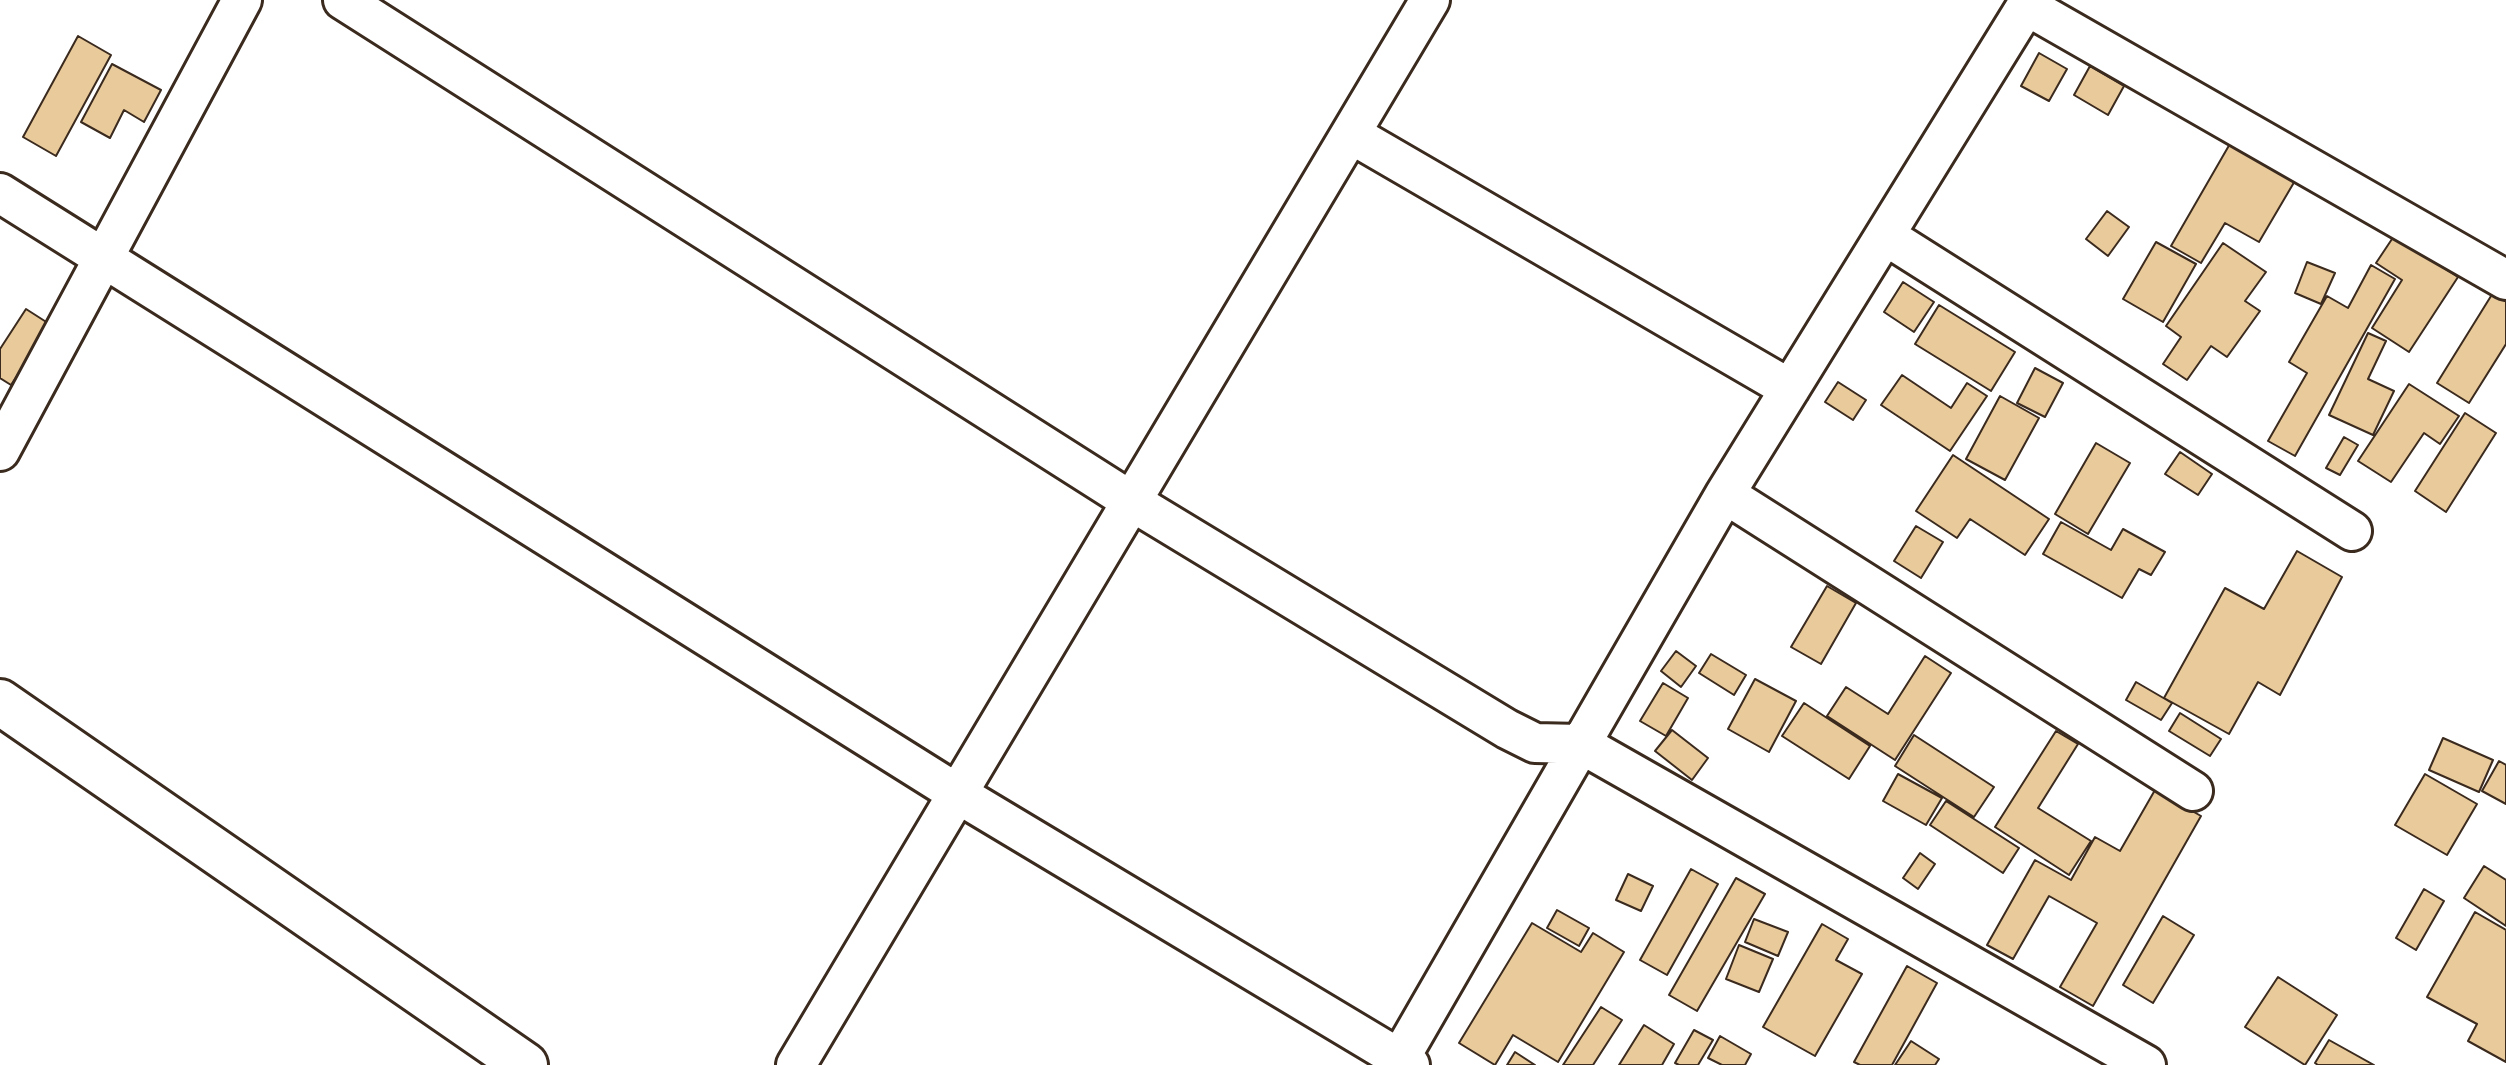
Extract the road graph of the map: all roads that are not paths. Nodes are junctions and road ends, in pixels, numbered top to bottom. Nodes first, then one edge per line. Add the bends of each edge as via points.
1 (242, 0) edge
2 (343, 0) edge
3 (1430, 0) edge
4 (2028, 3) edge
5 (1351, 134) junction
6 (0, 193) edge
7 (1886, 236) junction
8 (106, 258) junction
9 (2506, 280) edge
10 (1790, 389) junction
11 (0, 451) edge
12 (1725, 494) junction
13 (1131, 501) junction
14 (2352, 531) dead end
15 (0, 702) edge
16 (1581, 744) junction
17 (2193, 791) dead end
18 (958, 794) junction
19 (1402, 1063) edge
20 (525, 1065) edge
21 (796, 1065) edge
22 (2146, 1065) edge

1 - 8 street
2 - 13 street
3 - 5 street
4 - 7 street
4 - 9 street
5 - 10 street
5 - 13 street
6 - 8 street
7 - 10 street
7 - 14 street
8 - 11 street
8 - 18 street
10 - 12 street
12 - 16 street
12 - 17 street
13 - 16 street via 1507,729 1535,743
13 - 18 street
15 - 20 street
16 - 19 street
16 - 22 street
18 - 19 street
18 - 21 street

